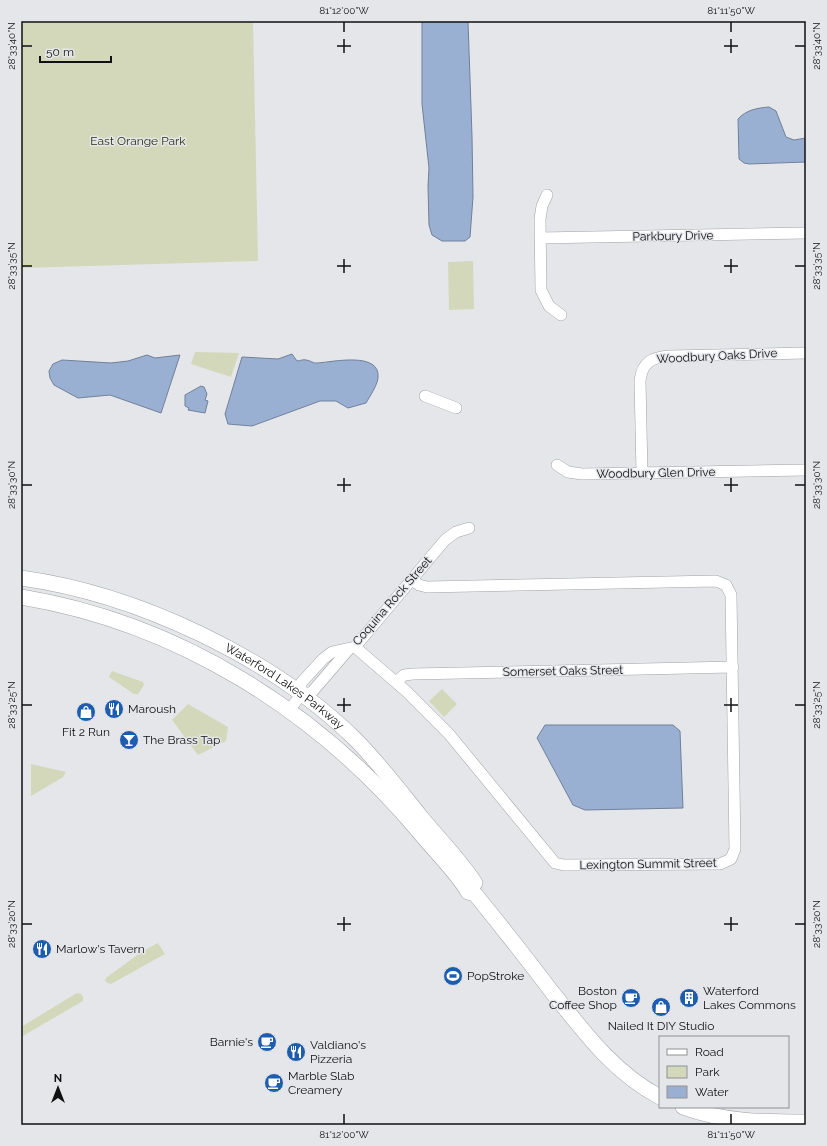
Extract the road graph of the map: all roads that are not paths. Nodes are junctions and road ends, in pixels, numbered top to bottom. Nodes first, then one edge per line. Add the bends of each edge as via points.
1 (547, 195) dead end
2 (806, 233) edge
3 (540, 238) junction
4 (561, 315) dead end
5 (806, 353) edge
6 (425, 396) dead end
7 (456, 408) dead end
8 (557, 464) dead end
9 (806, 470) edge
10 (642, 473) junction
11 (469, 528) dead end
12 (21, 578) edge
13 (412, 580) junction
14 (76, 589) junction
15 (21, 597) edge
16 (71, 607) junction
17 (352, 648) junction
18 (733, 667) junction
19 (396, 682) junction
20 (301, 695) junction
21 (289, 710) junction
22 (475, 894) junction
23 (659, 1096) edge
24 (686, 1108) edge
25 (806, 1122) edge

1 - 3 street via 540,212
2 - 3 street, Parkbury Drive
3 - 4 street via 542,295 549,306
5 - 10 street, Woodbury Oaks Drive via 670,356 650,360 642,369 640,381
6 - 7 street
8 - 10 street, Woodbury Glen Drive via 575,474
9 - 10 street, Woodbury Glen Drive
11 - 13 street, Coquina Rock Street via 450,536
12 - 14 street, Waterford Lakes Parkway
13 - 17 street, Coquina Rock Street
13 - 18 street, Lexington Summit Street via 428,587 721,581 731,595
14 - 16 street
14 - 20 street, Waterford Lakes Parkway via 128,604 191,630 247,660
15 - 16 street, Waterford Lakes Parkway
16 - 21 street, Waterford Lakes Parkway via 132,626 186,649 238,676
17 - 19 street, Lexington Summit Street
17 - 20 street, Coquina Rock Street via 332,652 323,659 301,683
18 - 19 street, Somerset Oaks Street via 413,674 404,676
18 - 19 street, Lexington Summit Street via 735,849 731,859 720,864 555,863 458,743
20 - 21 street, Coquina Rock Street
20 - 22 street, Waterford Lakes Parkway via 342,727 373,758 473,881 476,886
21 - 22 street, Waterford Lakes Parkway via 329,741 369,778 414,825 468,892
22 - 23 street, Waterford Lakes Parkway via 593,1043 638,1084
24 - 25 street via 732,1120

